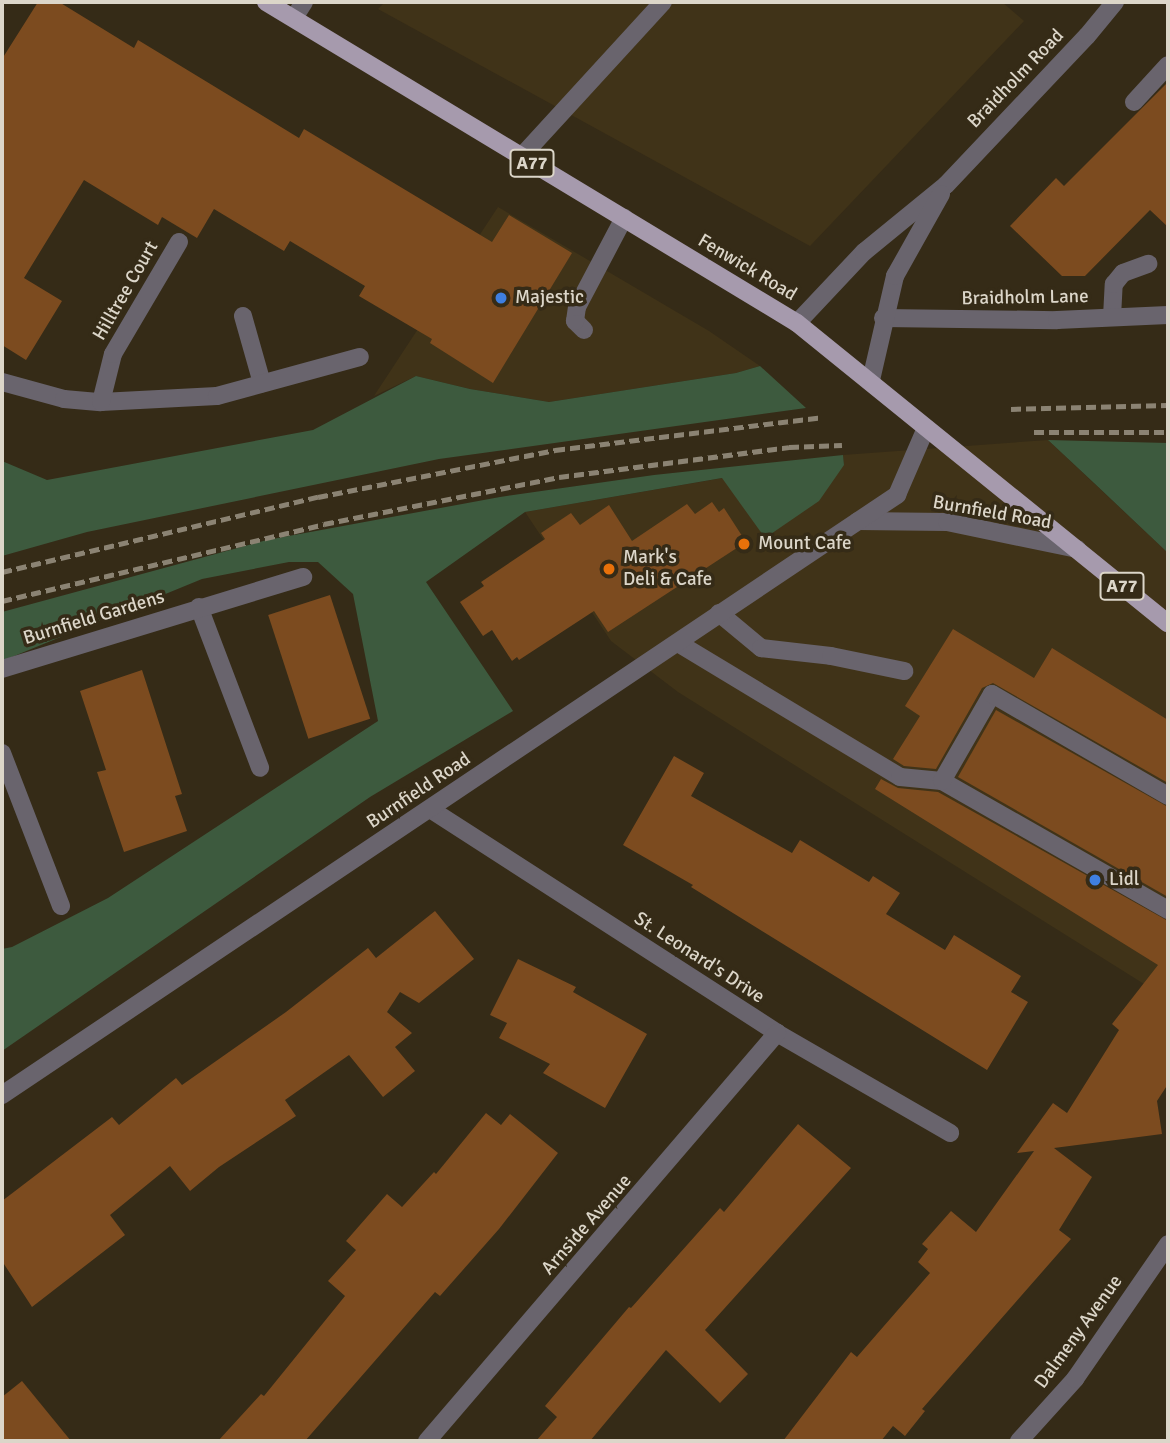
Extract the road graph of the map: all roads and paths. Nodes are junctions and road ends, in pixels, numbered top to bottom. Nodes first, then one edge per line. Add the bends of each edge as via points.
1 (266, 2) edge
2 (304, 2) edge
3 (663, 2) edge
4 (1115, 2) edge
5 (293, 18) junction
6 (1168, 65) edge
7 (1134, 102) dead end
8 (521, 156) junction
9 (946, 185) junction
10 (624, 218) junction
11 (179, 242) dead end
12 (1147, 264) dead end
13 (1168, 315) edge
14 (243, 316) dead end
15 (1112, 317) junction
16 (883, 318) junction
17 (797, 323) junction
18 (584, 330) dead end
19 (360, 358) dead end
20 (871, 380) junction
21 (2, 382) edge
22 (262, 383) junction
23 (101, 402) junction
24 (926, 428) junction
25 (858, 521) junction
26 (1077, 549) junction
27 (303, 577) dead end
28 (198, 607) junction
29 (719, 613) junction
30 (1168, 623) edge
31 (678, 643) junction
32 (2, 669) edge
33 (904, 671) dead end
34 (2, 753) edge
35 (260, 768) dead end
36 (942, 780) junction
37 (1168, 796) edge
38 (430, 809) junction
39 (61, 906) dead end
40 (1168, 910) edge
41 (777, 1033) junction
42 (2, 1094) edge
43 (950, 1133) dead end
44 (1168, 1244) edge
45 (427, 1441) edge
46 (1019, 1441) edge

1 - 5 main road, Fenwick Road / A77
2 - 5 street
3 - 8 street
4 - 9 street, Braidholm Road
5 - 8 main road, Fenwick Road / A77
6 - 7 street
8 - 10 main road, Fenwick Road / A77
9 - 16 street, Braidholm Road via 895,276
9 - 17 street, Braidholm Road via 864,252
10 - 17 main road, Fenwick Road / A77
10 - 18 street via 577,307 575,321
11 - 23 street, Hilltree Court via 113,354
12 - 15 street via 1123,273 1114,284
13 - 15 street, Braidholm Lane
14 - 22 street
15 - 16 street, Braidholm Lane
16 - 20 street, Braidholm Road
17 - 20 main road, Fenwick Road / A77
19 - 22 street
20 - 24 main road, Fenwick Road / A77
21 - 23 street via 64,399
22 - 23 street via 217,396
24 - 25 street, Burnfield Road via 897,495
24 - 26 main road, Fenwick Road / A77
25 - 26 street, Burnfield Road via 947,522
25 - 29 street, Burnfield Road
26 - 30 main road, Fenwick Road / A77
27 - 28 street, Burnfield Gardens
28 - 32 street, Burnfield Gardens
28 - 35 street
29 - 31 street, Burnfield Road
29 - 33 street via 761,648
31 - 36 street via 900,777
31 - 38 street, Burnfield Road
34 - 39 street
36 - 37 street via 992,694
36 - 40 street
38 - 41 street, St. Leonard's Drive
38 - 42 street, Burnfield Road
41 - 43 street, St. Leonard's Drive
41 - 45 street, Arnside Avenue
44 - 46 street, Dalmeny Avenue via 1075,1379

